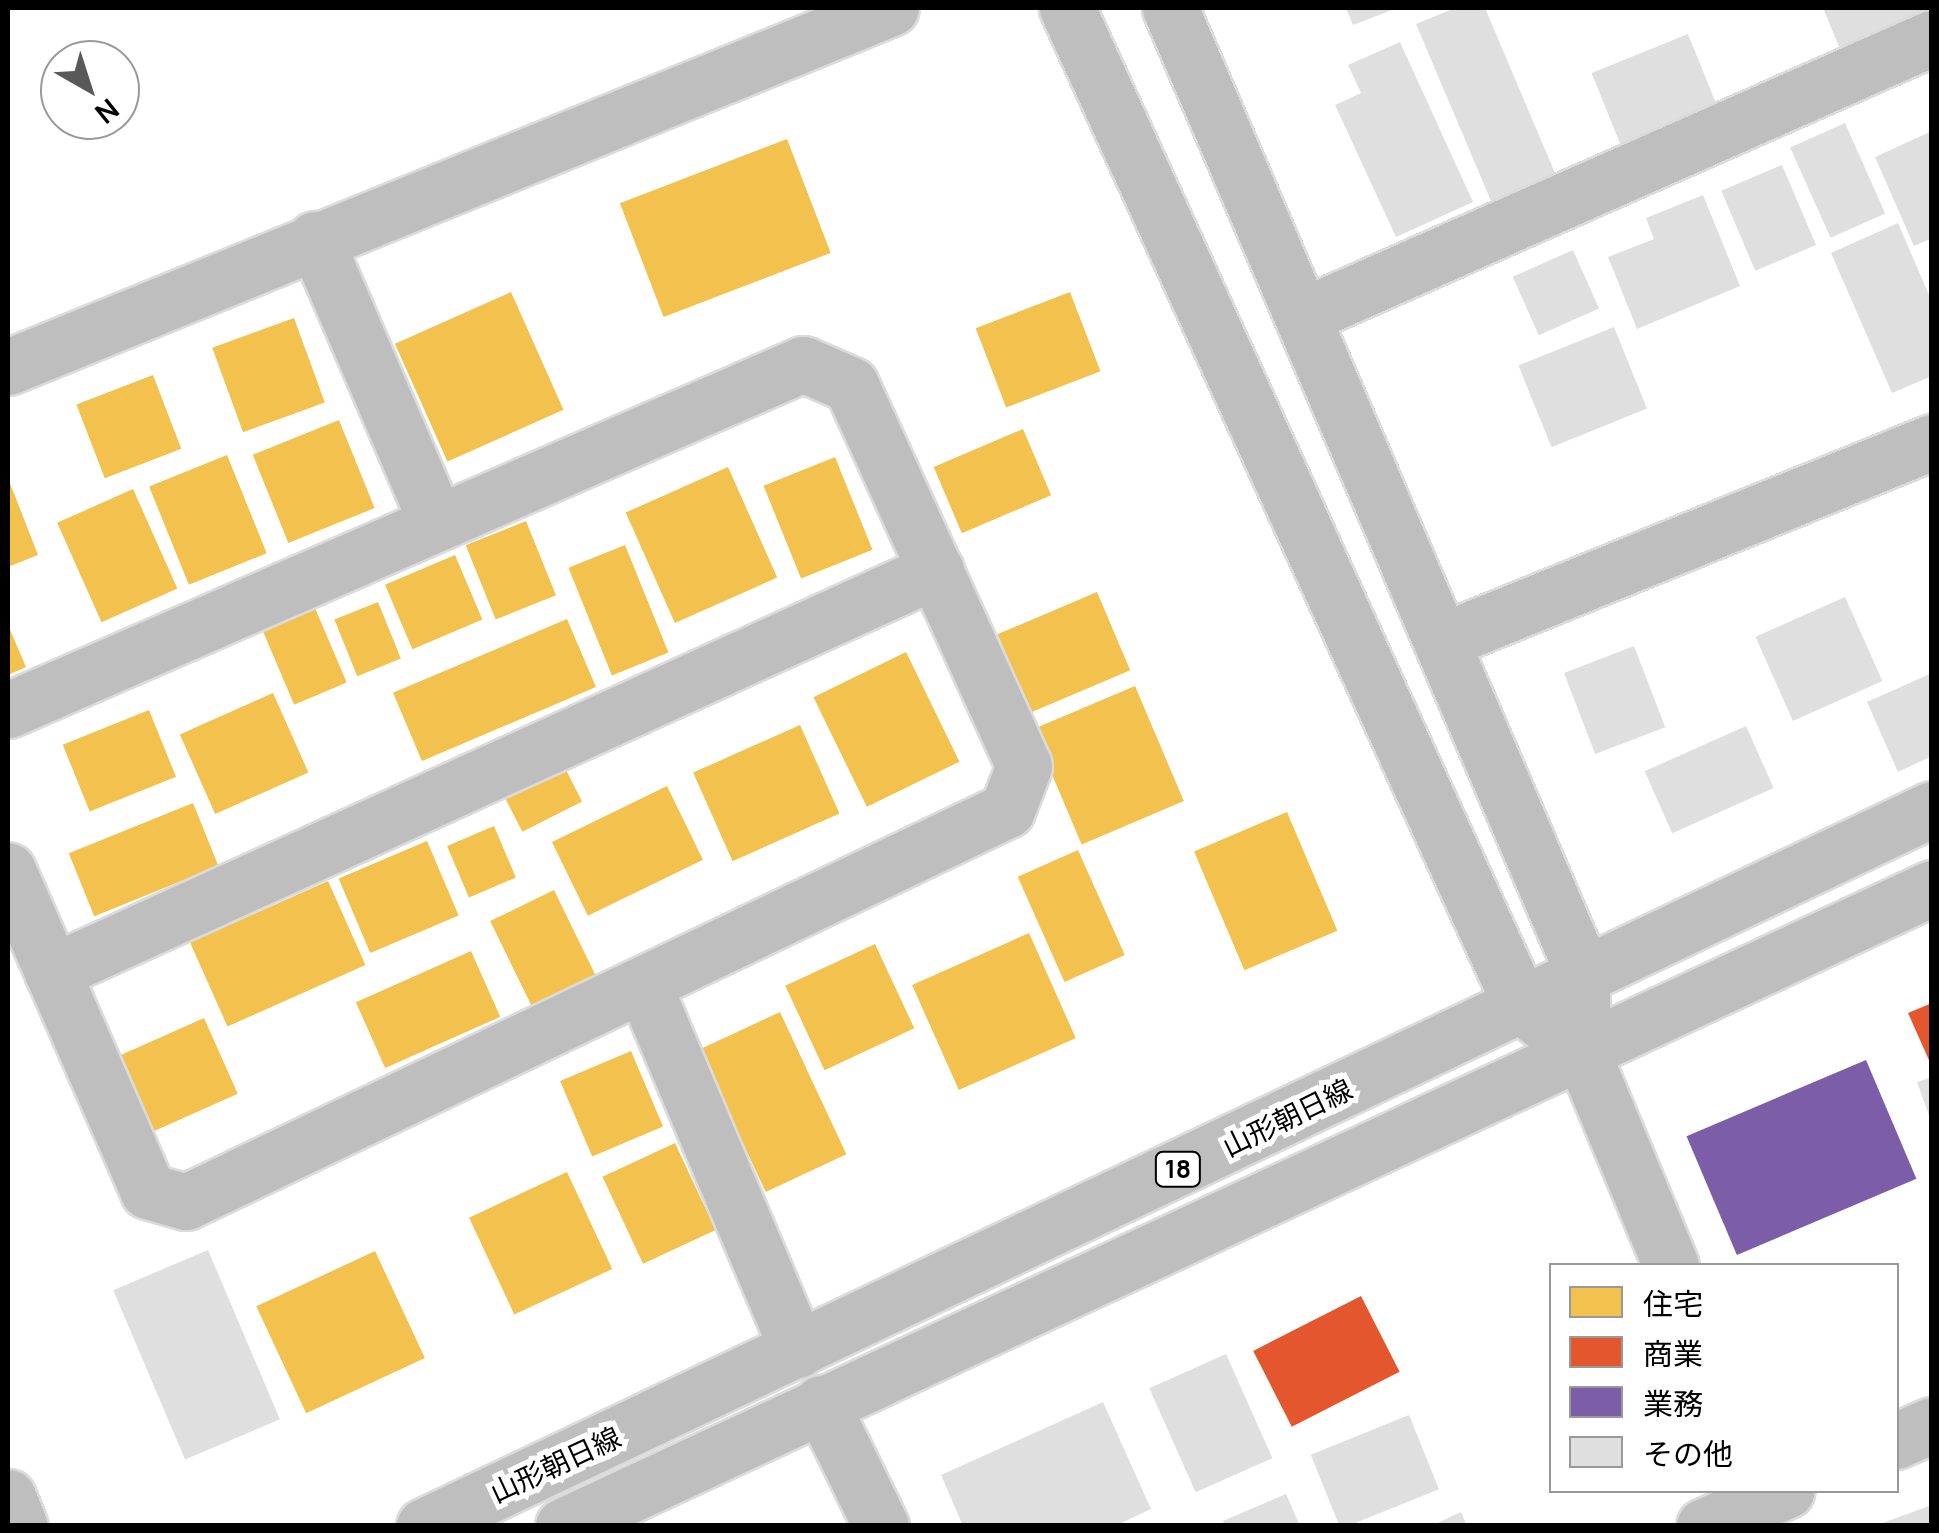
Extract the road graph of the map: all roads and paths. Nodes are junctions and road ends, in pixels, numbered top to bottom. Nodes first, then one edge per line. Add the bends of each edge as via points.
1 (891, 8) edge
2 (1067, 8) edge
3 (1170, 8) edge
4 (1932, 38) edge
5 (315, 240) junction
6 (1307, 314) junction
7 (8, 367) edge
8 (1932, 442) edge
9 (436, 521) junction
10 (936, 570) junction
11 (1444, 640) junction
12 (8, 710) edge
13 (1932, 809) edge
14 (8, 870) edge
15 (1932, 888) edge
16 (1582, 970) junction
17 (52, 972) junction
18 (644, 986) junction
19 (1521, 1005) junction
20 (1582, 1052) junction
21 (1669, 1263) edge
22 (798, 1350) junction
23 (821, 1402) junction
24 (1932, 1425) edge
25 (1899, 1440) edge
26 (8, 1497) edge
27 (1775, 1501) edge
28 (20, 1526) edge
29 (424, 1526) edge
30 (564, 1526) edge
31 (881, 1526) edge
32 (1704, 1526) edge

1 - 5 street
2 - 19 street
3 - 6 street
4 - 6 street
5 - 7 street
5 - 9 street
6 - 11 street
8 - 11 street
9 - 10 street via 803,364 851,385
9 - 12 street
10 - 17 street
10 - 18 street via 1024,766 1007,810
11 - 16 street
13 - 16 street, 山形朝日線 / 18
14 - 17 street
15 - 20 street, 18
16 - 19 street, 山形朝日線 / 18
16 - 20 street
17 - 18 street via 148,1191 186,1202
18 - 22 street
19 - 20 street
19 - 22 street, 山形朝日線 / 18
20 - 21 street
20 - 23 street, 18
22 - 29 street, 山形朝日線 / 18
23 - 30 street, 18
23 - 31 street
24 - 25 street
26 - 28 street
27 - 32 street

